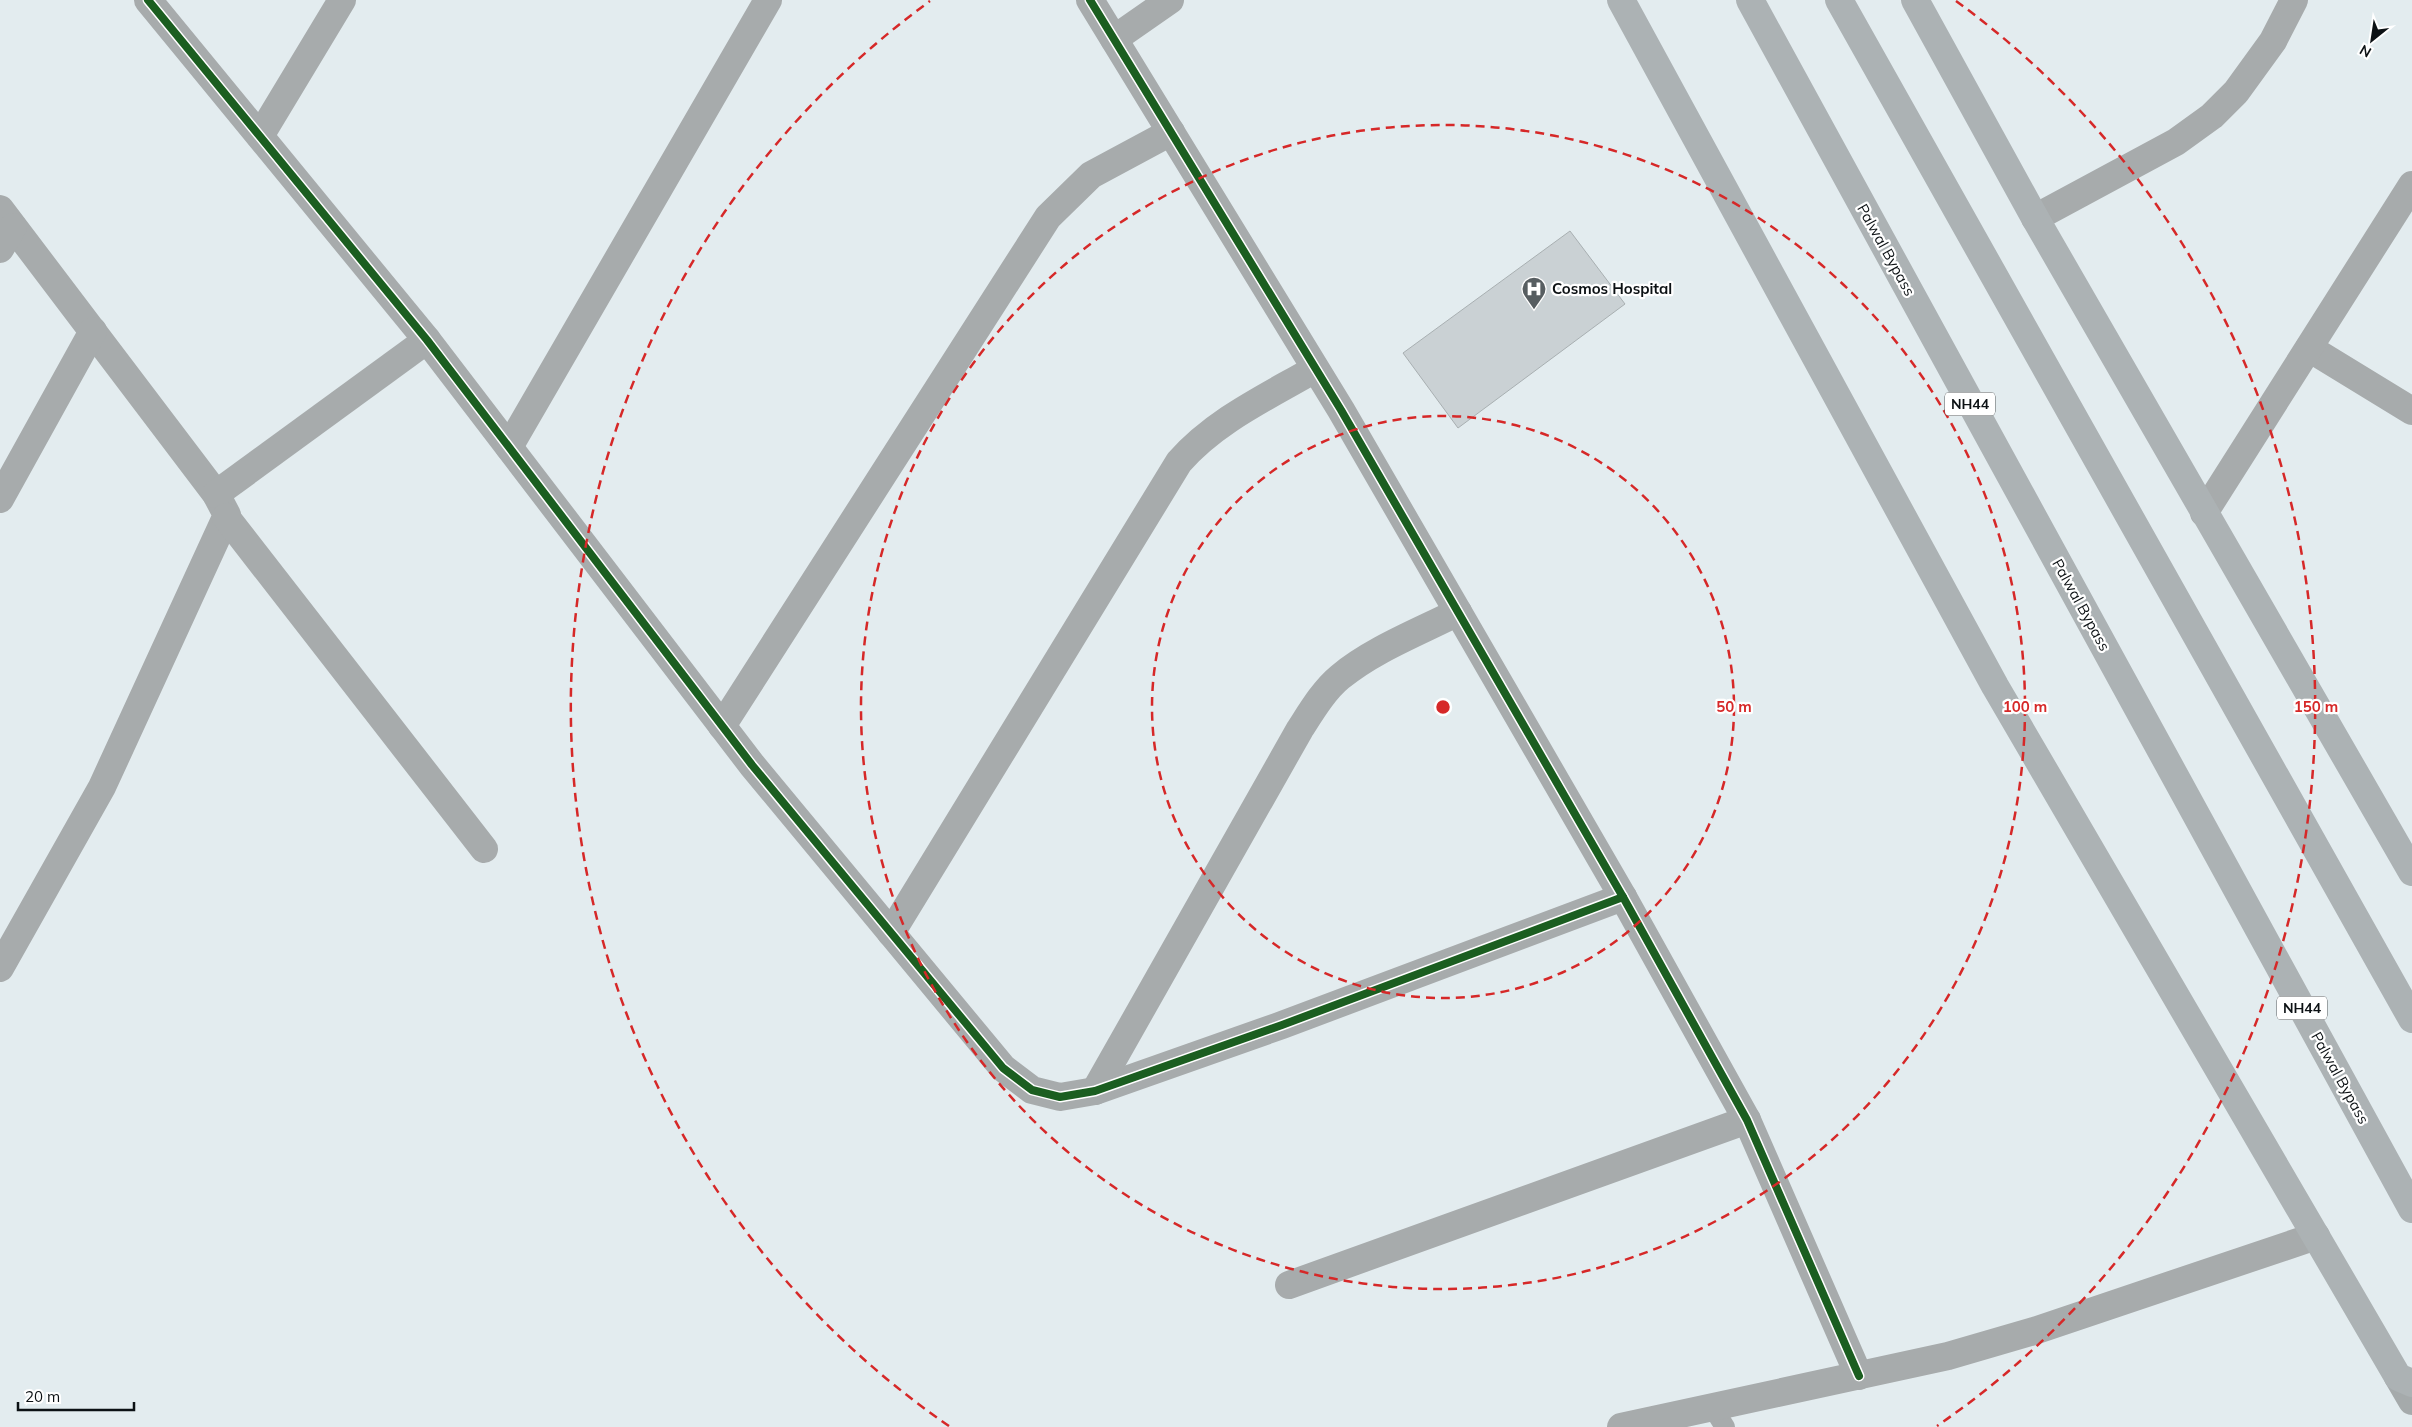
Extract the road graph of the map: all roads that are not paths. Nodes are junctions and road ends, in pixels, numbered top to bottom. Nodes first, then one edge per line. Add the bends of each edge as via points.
1 (148, 0) edge
2 (342, 0) edge
3 (768, 0) edge
4 (1090, 0) edge
5 (1170, 0) edge
6 (1621, 0) edge
7 (1750, 0) edge
8 (1839, 0) edge
9 (1915, 0) edge
10 (2294, 0) edge
11 (1114, 39) junction
12 (1171, 132) junction
13 (260, 136) junction
14 (2412, 185) edge
15 (2035, 218) junction
16 (4, 228) edge
17 (93, 332) junction
18 (427, 340) junction
19 (2309, 348) junction
20 (1315, 369) junction
21 (2412, 411) edge
22 (509, 447) junction
23 (0, 499) edge
24 (221, 505) junction
25 (2204, 513) junction
26 (1458, 612) junction
27 (722, 726) junction
28 (484, 849) dead end
29 (2412, 872) edge
30 (1623, 897) junction
31 (891, 933) junction
32 (0, 968) edge
33 (2412, 1019) edge
34 (1095, 1091) junction
35 (1746, 1120) junction
36 (2412, 1209) edge
37 (2316, 1236) junction
38 (1289, 1285) dead end
39 (1859, 1376) junction
40 (2405, 1380) edge
41 (2412, 1401) edge
42 (1719, 1417) edge
43 (1621, 1427) edge

1 - 13 street
2 - 13 street
3 - 22 street
4 - 11 street
5 - 11 street
6 - 37 highway via 1994,686
7 - 36 highway, Palwal Bypass / NH44
8 - 33 highway
9 - 15 highway
10 - 15 street via 2273,41 2236,92 2212,116 2176,142
11 - 12 street
12 - 20 street
12 - 27 street via 1091,175 1048,217
13 - 18 street
14 - 19 street
15 - 25 highway
16 - 17 street
17 - 23 street
17 - 24 street
18 - 22 street
18 - 24 street
19 - 21 street
19 - 25 street
20 - 26 street
20 - 31 street via 1218,425 1194,444 1179,462
22 - 27 street
24 - 28 street
24 - 32 street via 102,787
25 - 29 highway
26 - 30 street
26 - 34 street via 1378,652 1339,678 1316,705
27 - 31 street
30 - 34 street via 1282,1025
30 - 35 street
31 - 34 street via 1003,1068 1032,1090 1060,1098
35 - 38 street
35 - 39 street
37 - 39 street via 2034,1331 1948,1356
37 - 40 highway
39 - 42 street
40 - 41 street
42 - 43 street

